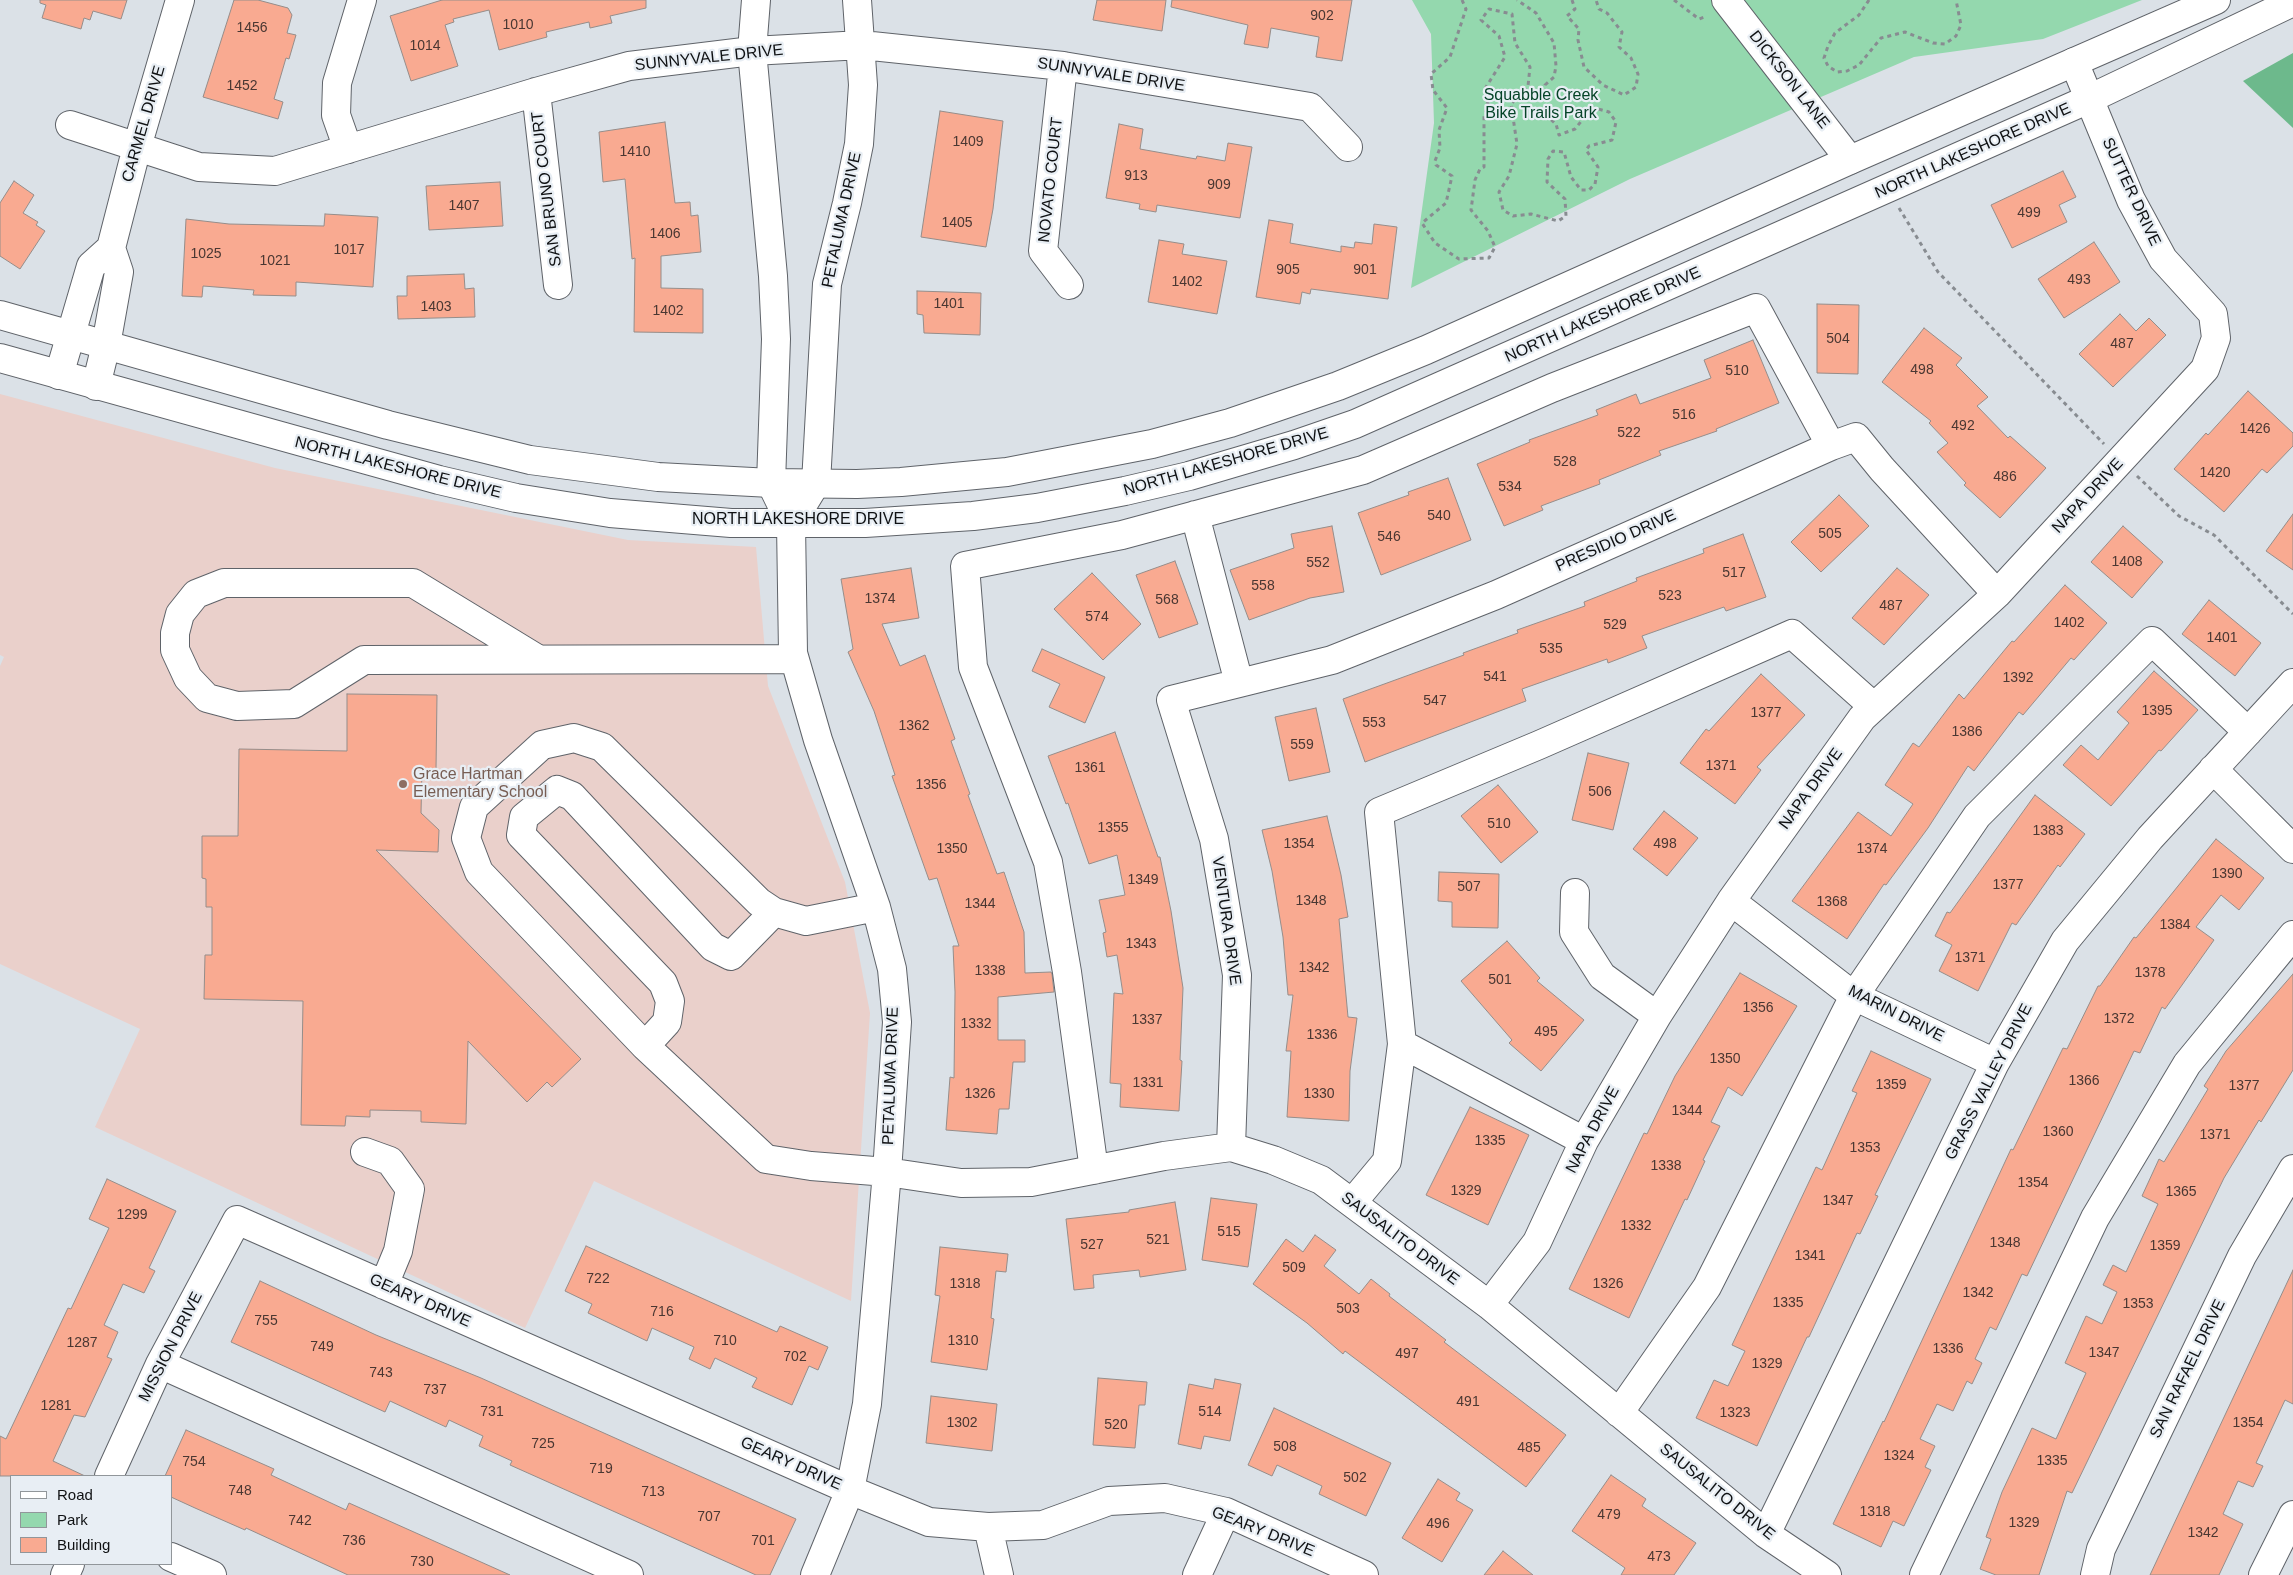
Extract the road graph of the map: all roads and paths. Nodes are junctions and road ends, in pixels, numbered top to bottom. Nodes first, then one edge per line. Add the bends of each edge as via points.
1 (180, 0) edge
2 (362, 0) edge
3 (756, 0) edge
4 (857, 0) edge
5 (1462, 0) edge
6 (1517, 0) edge
7 (1572, 0) edge
8 (1596, 0) edge
9 (1674, 0) edge
10 (1869, 0) edge
11 (1956, 0) edge
12 (2216, 0) edge
13 (1730, 2) edge
14 (2293, 2) edge
15 (862, 45) junction
16 (752, 51) junction
17 (2074, 62) junction
18 (1062, 66) junction
19 (536, 92) junction
20 (2089, 99) junction
21 (70, 125) dead end
22 (137, 147) junction
23 (1348, 148) dead end
24 (348, 149) junction
25 (1850, 160) junction
26 (1878, 193) junction
27 (111, 248) junction
28 (558, 285) dead end
29 (1069, 285) dead end
30 (0, 315) edge
31 (71, 334) junction
32 (2216, 338) joint
33 (106, 345) junction
34 (0, 358) edge
35 (59, 375) junction
36 (96, 386) junction
37 (1831, 446) junction
38 (2121, 461) junction
39 (771, 483) junction
40 (816, 483) junction
41 (1195, 515) junction
42 (791, 524) junction
43 (1997, 594) junction
44 (2293, 614) edge
45 (536, 658) junction
46 (794, 659) junction
47 (1239, 683) junction
48 (2293, 684) edge
49 (1171, 700) joint
50 (1874, 706) junction
51 (2248, 732) junction
52 (2213, 770) junction
53 (2293, 849) edge
54 (1575, 892) dead end
55 (1731, 902) junction
56 (876, 907) junction
57 (774, 912) junction
58 (2293, 935) edge
59 (1854, 996) junction
60 (1657, 1016) junction
61 (1402, 1044) junction
62 (645, 1046) junction
63 (1995, 1063) junction
64 (1584, 1142) junction
65 (1231, 1147) junction
66 (365, 1152) dead end
67 (2293, 1169) edge
68 (1094, 1170) junction
69 (887, 1172) junction
70 (1352, 1203) junction
71 (237, 1220) joint
72 (384, 1285) junction
73 (1489, 1305) junction
74 (160, 1364) junction
75 (1620, 1413) junction
76 (109, 1475) edge
77 (850, 1490) junction
78 (1226, 1512) junction
79 (2293, 1515) edge
80 (988, 1527) junction
81 (1766, 1534) junction
82 (172, 1557) edge
83 (212, 1575) edge
84 (629, 1575) edge
85 (815, 1575) edge
86 (999, 1575) edge
87 (1196, 1575) edge
88 (1364, 1575) edge
89 (1827, 1575) edge
90 (1924, 1575) edge
91 (2095, 1575) edge
92 (2263, 1575) edge

1 - 22 street, CARMEL DRIVE
2 - 24 street via 337,83 336,114
3 - 16 street, PETALUMA DRIVE
4 - 15 street, PETALUMA DRIVE
5 - 6 path via 1466,10 1450,56 1430,74 1433,90 1447,108 1439,130 1440,148 1434,160 1452,176 1446,202 1422,223 1435,243 1460,259 1489,258 1495,247 1488,231 1471,210 1475,180 1484,167 1486,87 1504,56 1500,36 1481,20 1490,9 1512,14 1515,44 1530,67 1528,86 1511,104 1517,144 1509,176 1499,192 1504,210 1513,216 1531,214 1558,221 1566,216 1566,198 1547,182 1548,160 1553,150 1564,152 1571,177 1581,190 1589,190 1595,184 1598,167 1586,150 1589,146 1612,140 1616,122 1609,112 1595,108 1581,116 1583,120 1575,130 1559,135 1556,124 1548,117 1545,85 1554,77 1554,43 1536,13
7 - 8 path via 1575,9 1567,16 1579,30 1584,67 1604,85 1624,95 1636,88 1638,74 1630,58 1619,47 1622,32 1608,13 1599,10
9 - 13 path via 1699,20
10 - 11 path via 1859,15 1835,33 1828,46 1824,58 1828,66 1837,72 1859,65 1881,38 1905,32 1945,44 1956,36 1961,25
12 - 17 street
13 - 25 street, DICKSON LANE
14 - 20 street, NORTH LAKESHORE DRIVE
15 - 16 street, SUNNYVALE DRIVE
15 - 18 street, SUNNYVALE DRIVE
15 - 40 street, PETALUMA DRIVE via 859,144 827,284
16 - 19 street, SUNNYVALE DRIVE via 629,66
16 - 39 street, PETALUMA DRIVE via 776,340
17 - 20 street, SUTTER DRIVE
17 - 25 street
18 - 23 street, SUNNYVALE DRIVE via 1310,107
18 - 29 street, NOVATO COURT via 1043,251
19 - 24 street, SUNNYVALE DRIVE
19 - 28 street, SAN BRUNO COURT
20 - 26 street, NORTH LAKESHORE DRIVE
20 - 32 street, SUTTER DRIVE via 2135,208 2163,259 2213,314
21 - 22 street, SUNNYVALE DRIVE
22 - 24 street, SUNNYVALE DRIVE via 199,167 275,171
22 - 27 street, CARMEL DRIVE
25 - 26 street, DICKSON LANE
25 - 40 street via 1426,350 1338,386 1230,423 1152,444 1000,473 901,482
26 - 38 path via 1938,272
26 - 42 street, NORTH LAKESHORE DRIVE via 1425,394 1355,424 1286,448 1180,478 1037,508 894,522
27 - 31 street via 91,266
27 - 33 street via 119,272
30 - 31 street
31 - 33 street
31 - 35 street
32 - 38 street, NAPA DRIVE via 2205,369
33 - 36 street
33 - 39 street via 487,451 620,473
34 - 35 street, NORTH LAKESHORE DRIVE
35 - 36 street, NORTH LAKESHORE DRIVE
36 - 42 street, NORTH LAKESHORE DRIVE via 372,463 516,498 687,521
37 - 41 street via 1756,308 1552,388 1363,470
37 - 43 street, PRESIDIO DRIVE via 1856,437
37 - 47 street, PRESIDIO DRIVE via 1487,599 1332,660
38 - 43 street, NAPA DRIVE
38 - 44 path via 2179,516 2214,535
39 - 40 street
39 - 42 street, PETALUMA DRIVE
40 - 42 street, PETALUMA DRIVE
41 - 47 street
41 - 68 street via 1122,535 965,566 973,667 1048,862 1067,972
42 - 46 street, PETALUMA DRIVE
43 - 50 street, NAPA DRIVE
45 - 45 street via 413,583 224,583 196,594 180,614 175,633 175,650 188,678 207,698 237,706 294,704 364,660
45 - 46 street
46 - 56 street, PETALUMA DRIVE via 818,740
47 - 49 street, PRESIDIO DRIVE
48 - 51 street, GRASS VALLEY DRIVE
49 - 65 street, VENTURA DRIVE via 1214,839 1237,975
50 - 55 street, NAPA DRIVE via 1862,718
50 - 61 street via 1792,634 1379,812
51 - 52 street, GRASS VALLEY DRIVE
51 - 59 street via 2152,641 1977,816
52 - 53 street
52 - 63 street, GRASS VALLEY DRIVE via 2150,838 2065,941
54 - 60 street via 1574,932 1602,976
55 - 59 street, MARIN DRIVE
55 - 60 street, NAPA DRIVE
56 - 57 street via 806,921
56 - 69 street, PETALUMA DRIVE via 892,969 897,1022
57 - 62 street via 731,956 712,947 572,796 557,790 524,817 521,835 663,983 670,1001 667,1022
57 - 62 street, SAUSALITO DRIVE via 759,902 602,747 574,738 542,745 474,807 466,838 479,872
58 - 90 street via 2187,1064 2095,1218
59 - 63 street, MARIN DRIVE
59 - 75 street via 1707,1287
60 - 64 street, NAPA DRIVE
61 - 64 street
61 - 70 street via 1387,1161
62 - 69 street, SAUSALITO DRIVE via 766,1159
63 - 81 street, GRASS VALLEY DRIVE
64 - 73 street, NAPA DRIVE via 1536,1242
65 - 68 street, SAUSALITO DRIVE
65 - 70 street, SAUSALITO DRIVE via 1321,1180
66 - 72 street via 390,1161 410,1189 398,1251
67 - 91 street, SAN RAFAEL DRIVE via 2238,1264 2102,1549
68 - 69 street, SAUSALITO DRIVE via 1030,1182 961,1183
69 - 77 street, PETALUMA DRIVE via 866,1404
70 - 73 street, SAUSALITO DRIVE
71 - 72 street, GEARY DRIVE
71 - 74 street, MISSION DRIVE
72 - 77 street, GEARY DRIVE
73 - 75 street, SAUSALITO DRIVE
74 - 76 street, MISSION DRIVE
74 - 84 street
75 - 81 street, SAUSALITO DRIVE
77 - 80 street, GEARY DRIVE via 929,1522
77 - 85 street, PETALUMA DRIVE
78 - 80 street, GEARY DRIVE via 1165,1498 1109,1501 1043,1525
78 - 87 street
78 - 88 street, GEARY DRIVE
79 - 92 street
80 - 86 street
81 - 89 street, SAUSALITO DRIVE
82 - 83 street

